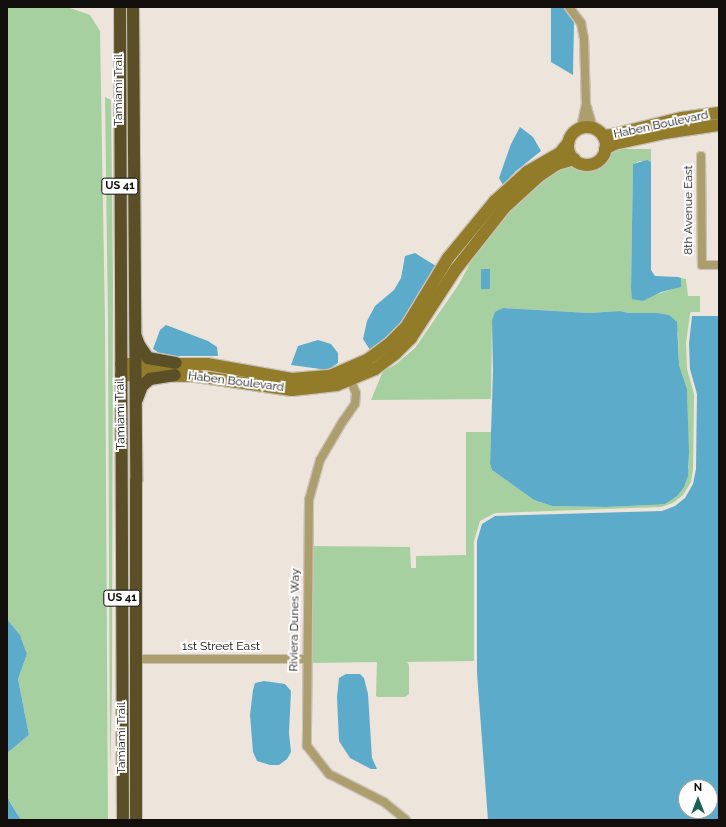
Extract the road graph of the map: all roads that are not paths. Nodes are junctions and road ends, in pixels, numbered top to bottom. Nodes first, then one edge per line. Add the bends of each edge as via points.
1 (120, 7) edge
2 (133, 7) edge
3 (568, 7) edge
4 (719, 113) edge
5 (719, 125) edge
6 (587, 128) junction
7 (602, 136) junction
8 (568, 143) junction
9 (605, 149) junction
10 (701, 156) dead end
11 (574, 159) junction
12 (448, 258) junction
13 (719, 265) edge
14 (456, 269) junction
15 (134, 330) junction
16 (175, 369) junction
17 (121, 370) junction
18 (134, 370) junction
19 (349, 375) junction
20 (135, 404) junction
21 (306, 659) junction
22 (136, 660) junction
23 (123, 820) edge
24 (136, 820) edge
25 (406, 820) edge

1 - 17 highway, Tamiami Trail / US 41
2 - 15 highway, Tamiami Trail / US 41
3 - 6 street via 581,23 584,38
4 - 7 street, Haben Boulevard via 682,118
5 - 9 street, Haben Boulevard via 664,133 614,144
6 - 7 street
6 - 8 street via 572,134
7 - 9 street
8 - 11 street via 568,149
8 - 12 street, Haben Boulevard via 560,153 527,172 508,188
9 - 11 street via 600,159 590,164
10 - 13 street, 8th Avenue East via 702,265
11 - 14 street, Haben Boulevard via 557,164 514,197 484,230
12 - 14 street
12 - 19 street, Haben Boulevard via 415,314 400,334
14 - 19 street, Haben Boulevard via 420,326 402,348 375,369
15 - 16 highway via 139,345 148,358
15 - 18 highway, Tamiami Trail / US 41
16 - 18 street, Haben Boulevard
16 - 19 street, Haben Boulevard via 208,378 292,390 323,387
16 - 20 highway via 144,383
17 - 18 street, Haben Boulevard
17 - 23 highway, Tamiami Trail / US 41
18 - 20 highway, Tamiami Trail / US 41
19 - 21 street, Riviera Dunes Way via 356,394 355,404 320,460 309,500
20 - 22 highway, Tamiami Trail / US 41
21 - 22 street, 1st Street East
21 - 25 street, Riviera Dunes Way via 306,746 329,774 384,802
22 - 24 highway, Tamiami Trail / US 41

